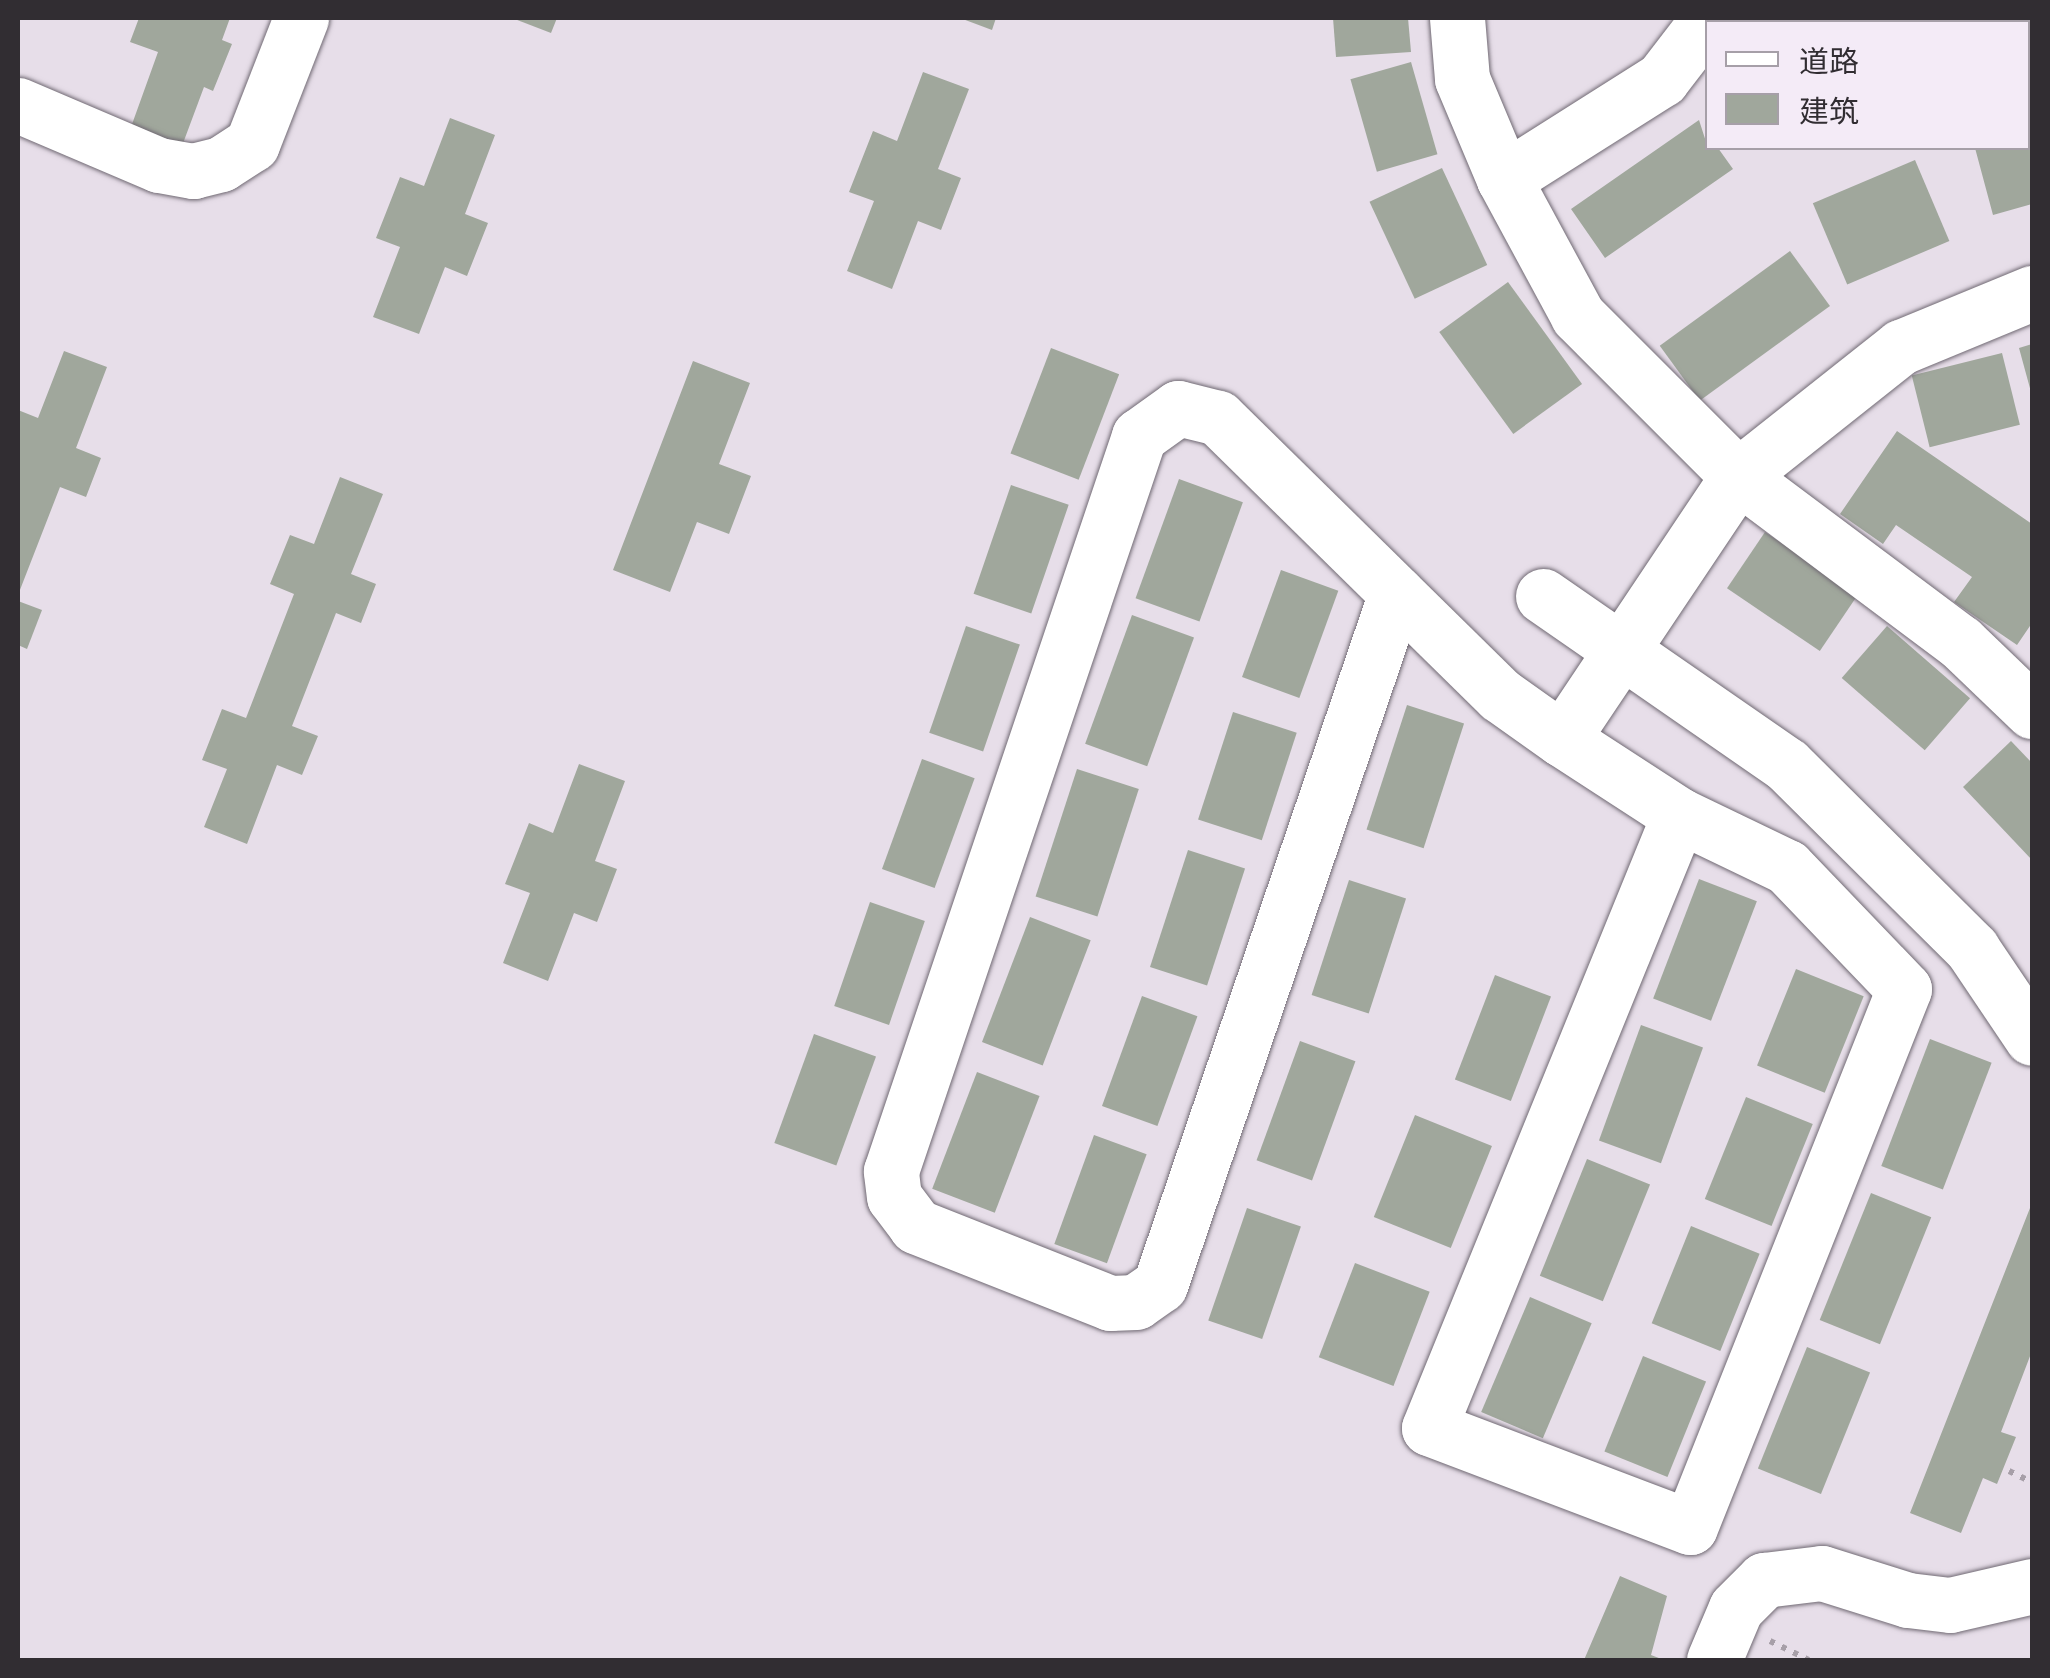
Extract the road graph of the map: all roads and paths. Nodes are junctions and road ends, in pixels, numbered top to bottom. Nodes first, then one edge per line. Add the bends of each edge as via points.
1 (301, 18) edge
2 (1457, 18) edge
3 (1705, 23) edge
4 (18, 105) edge
5 (1504, 179) junction
6 (2032, 293) edge
7 (1738, 476) junction
8 (1396, 593) junction
9 (1544, 596) dead end
10 (1618, 650) junction
11 (2032, 711) edge
12 (1562, 740) junction
13 (1680, 815) junction
14 (2032, 1038) edge
15 (2009, 1472) dead end
16 (2032, 1482) edge
17 (2032, 1586) edge
18 (1714, 1660) edge

1 - 4 street via 252,144 221,164 193,170 160,165
2 - 5 street via 1462,79
3 - 5 street via 1662,79
5 - 7 street via 1578,316
6 - 7 street via 1901,347
7 - 10 street
7 - 11 street via 1960,642
8 - 8 street via 1218,418 1178,408 1139,436 891,1171 894,1197 916,1226 1110,1303 1136,1302 1160,1285
8 - 12 street via 1500,695
9 - 10 street
10 - 12 street
10 - 14 street via 1787,765 1972,949
12 - 13 street
13 - 13 street via 1787,867 1904,989 1690,1527 1429,1428
15 - 16 path
17 - 18 street via 1950,1605 1908,1600 1822,1573 1764,1580 1736,1608

